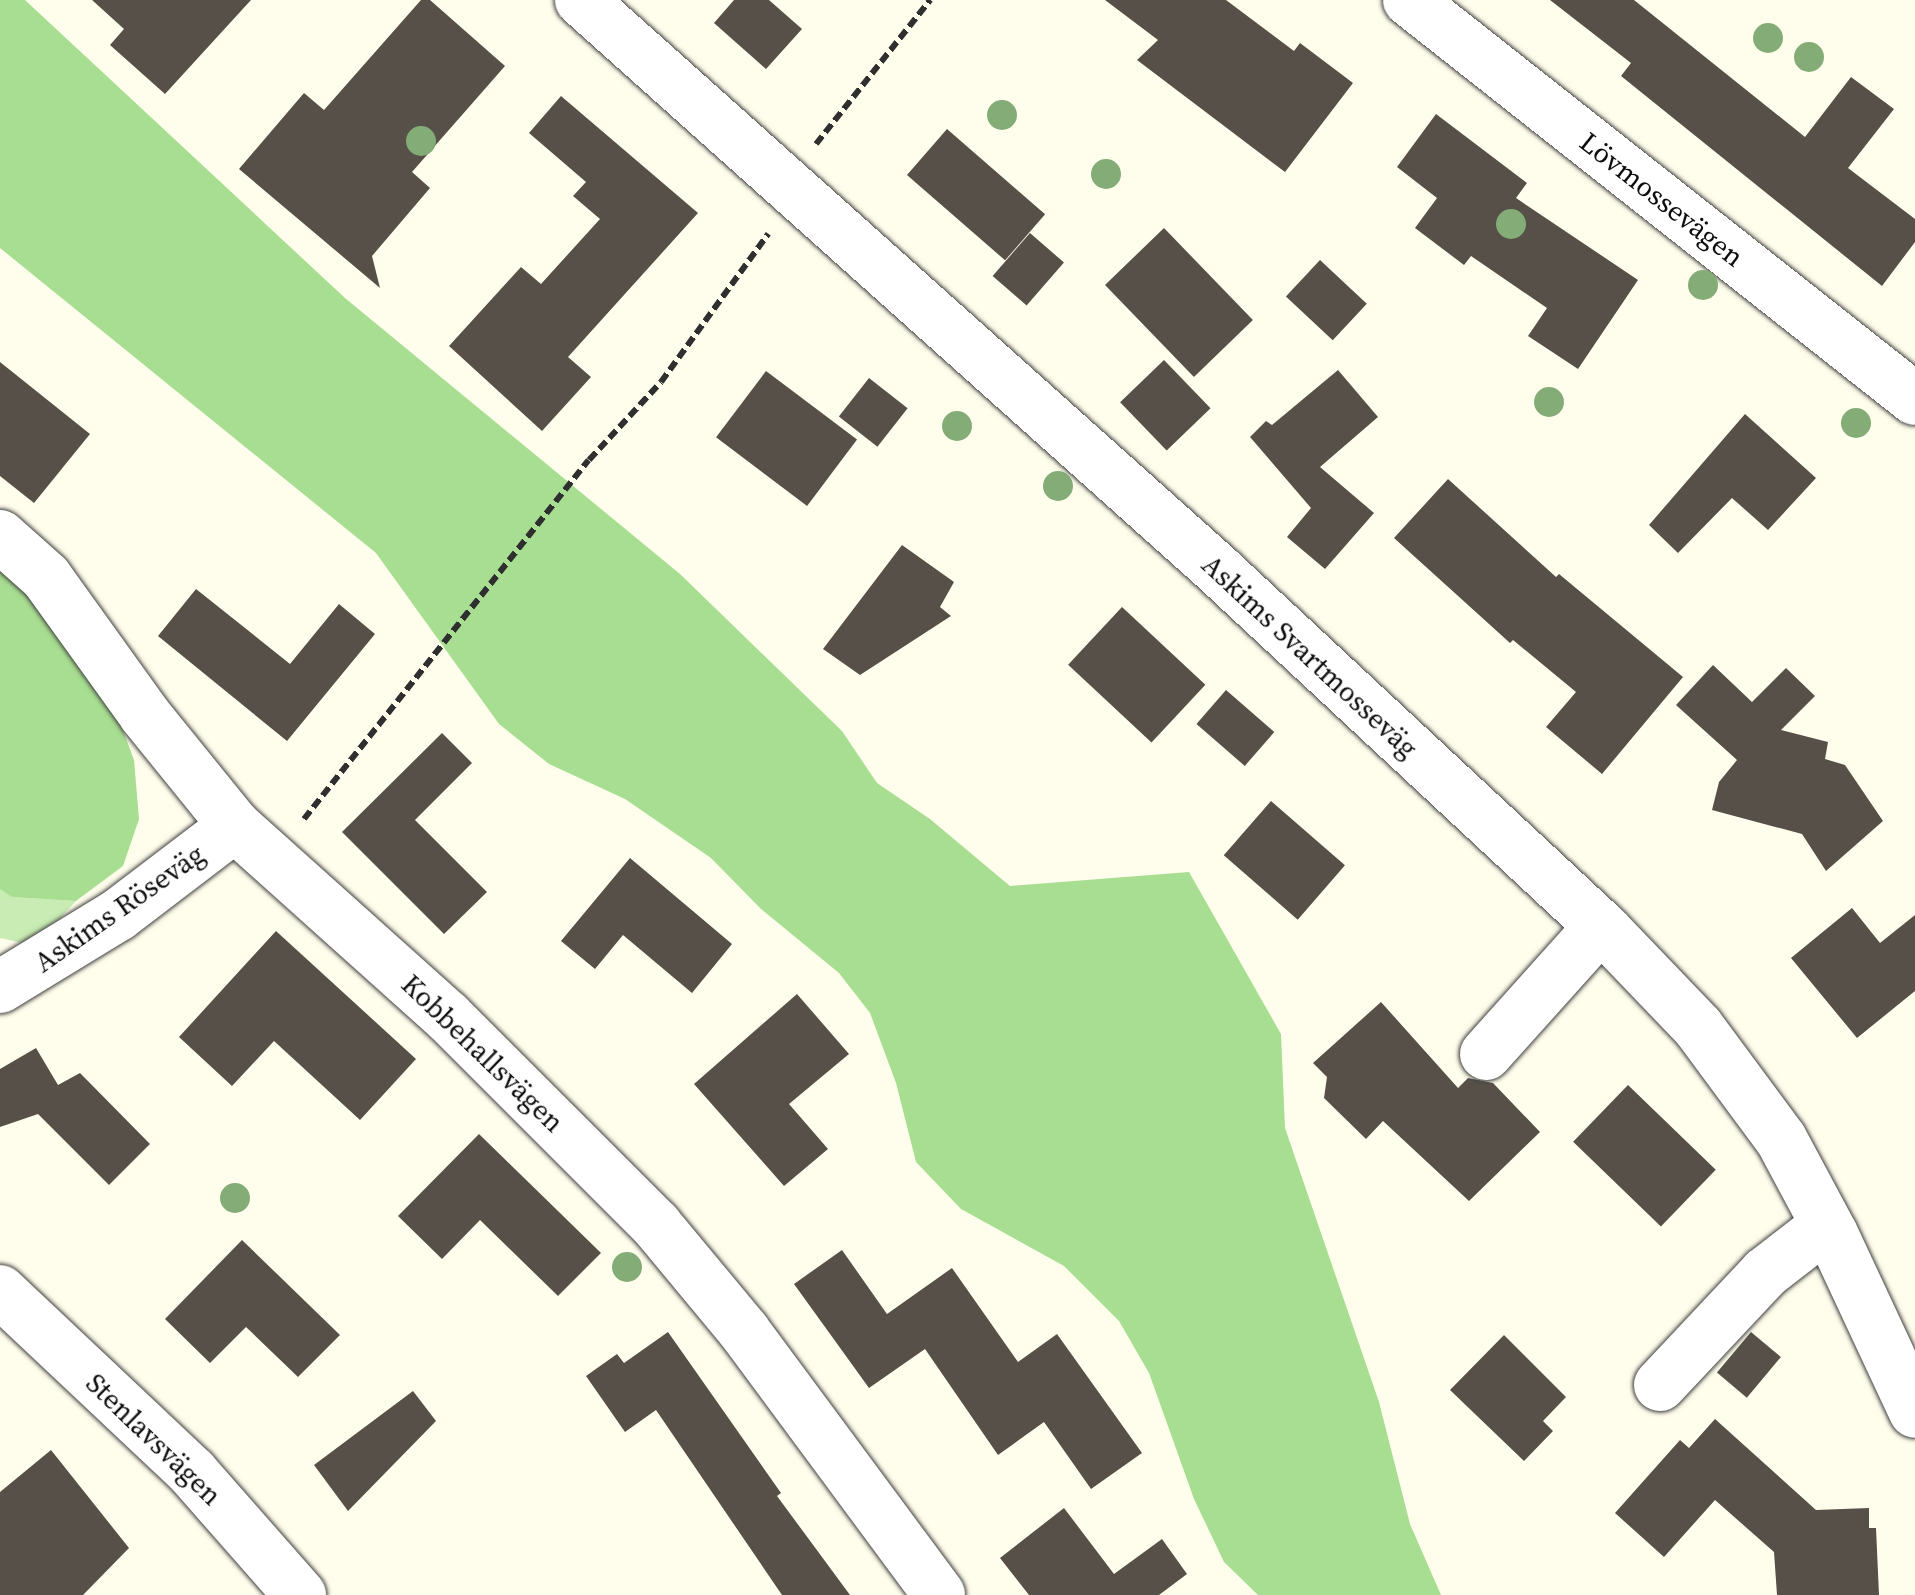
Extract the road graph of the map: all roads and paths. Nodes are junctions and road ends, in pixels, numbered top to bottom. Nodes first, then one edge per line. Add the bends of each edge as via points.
1 (580, 0) edge
2 (930, 0) edge
3 (1409, 0) edge
4 (786, 187) junction
5 (1915, 399) edge
6 (0, 536) edge
7 (253, 842) junction
8 (1601, 926) junction
9 (13, 969) edge
10 (1486, 1054) dead end
11 (1828, 1226) junction
12 (0, 1292) edge
13 (1660, 1385) dead end
14 (1912, 1394) edge
15 (300, 1595) edge
16 (939, 1595) edge

1 - 4 street, Askims Svartmosseväg
2 - 4 path
3 - 5 street, Lövmossevägen
4 - 7 path via 765,241 661,382
4 - 8 street, Askims Svartmosseväg via 1216,568
6 - 7 street, Kobbehallsvägen via 46,577 144,714
7 - 9 street, Askims Röseväg
7 - 16 street, Kobbehallsvägen via 447,1016 656,1226 744,1331
8 - 10 street
8 - 11 street, Askims Svartmosseväg via 1698,1027 1743,1085
11 - 13 street via 1765,1273
11 - 14 street, Askims Svartmosseväg
12 - 15 street, Stenlavsvägen via 192,1472

